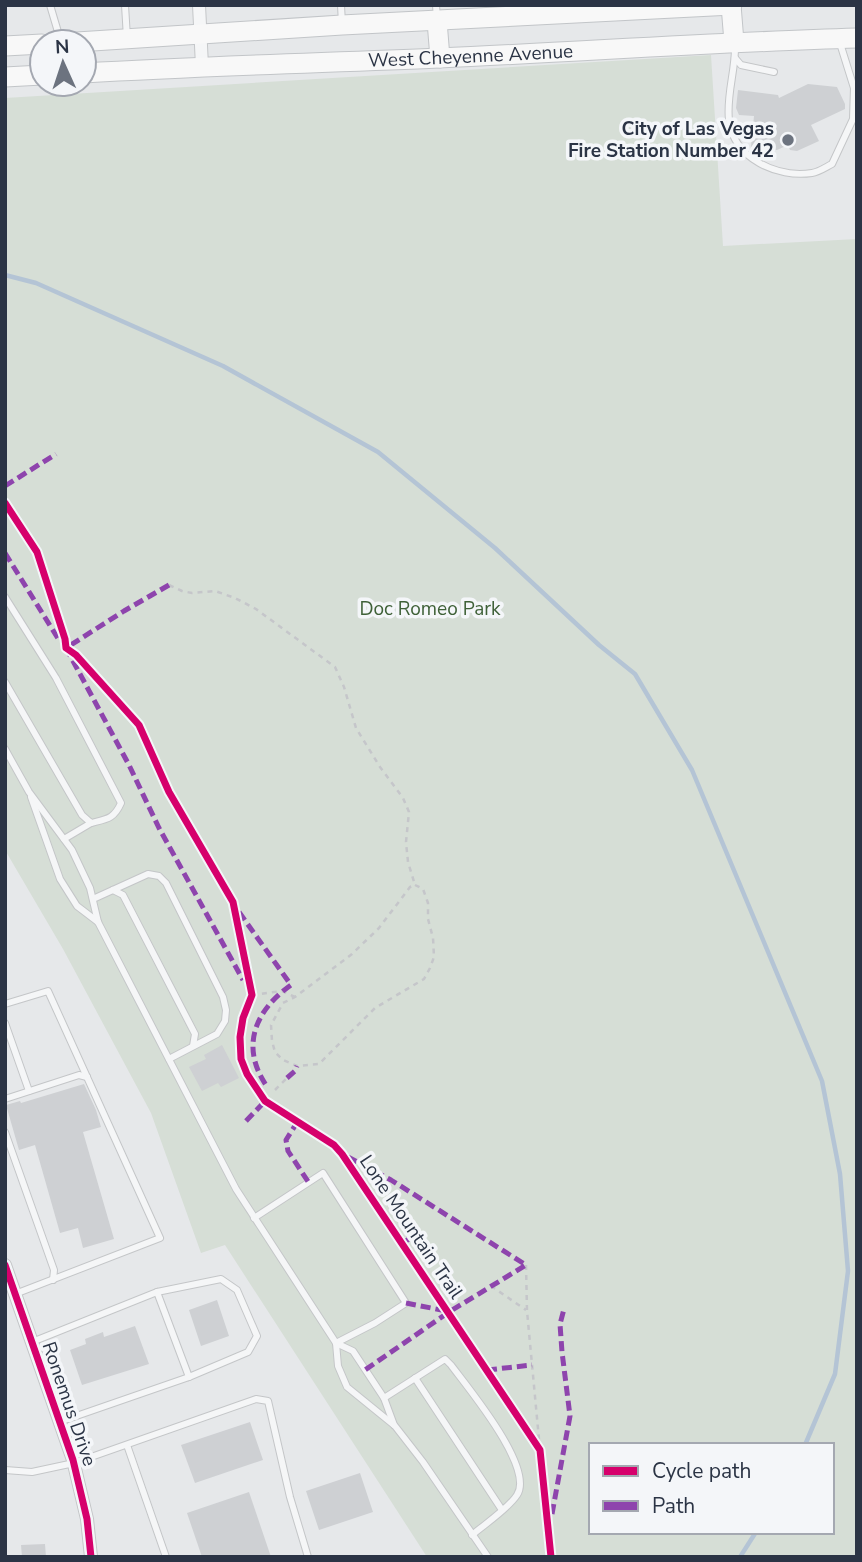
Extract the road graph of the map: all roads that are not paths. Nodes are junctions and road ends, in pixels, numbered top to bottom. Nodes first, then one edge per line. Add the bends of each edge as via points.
1 (50, 5) edge
2 (125, 5) edge
3 (199, 5) edge
4 (341, 5) edge
5 (731, 5) edge
6 (614, 8) edge
7 (437, 13) edge
8 (342, 25) junction
9 (57, 28) edge
10 (201, 35) junction
11 (848, 38) edge
12 (127, 40) junction
13 (98, 41) edge
14 (28, 45) edge
15 (5, 46) edge
16 (735, 50) junction
17 (440, 58) junction
18 (202, 66) junction
19 (98, 72) edge
20 (774, 72) dead end
21 (28, 76) edge
22 (5, 77) edge
23 (5, 597) edge
24 (5, 682) edge
25 (5, 749) edge
26 (29, 792) junction
27 (91, 823) junction
28 (64, 839) junction
29 (113, 890) junction
30 (93, 899) junction
31 (98, 922) junction
32 (5, 1004) edge
33 (5, 1023) edge
34 (194, 1046) junction
35 (169, 1059) junction
36 (87, 1077) junction
37 (29, 1091) junction
38 (5, 1099) edge
39 (5, 1132) edge
40 (254, 1218) junction
41 (5, 1265) edge
42 (53, 1280) junction
43 (158, 1292) junction
44 (15, 1294) junction
45 (32, 1342) junction
46 (336, 1343) junction
47 (189, 1377) junction
48 (415, 1378) junction
49 (384, 1398) junction
50 (60, 1422) junction
51 (395, 1426) junction
52 (127, 1444) junction
53 (74, 1463) junction
54 (5, 1470) edge
55 (502, 1510) junction
56 (472, 1535) junction
57 (91, 1557) edge
58 (166, 1557) edge
59 (307, 1557) edge
60 (488, 1557) edge

1 - 9 lane
2 - 12 lane
3 - 10 street
4 - 8 lane
5 - 6 main road, West Cheyenne Avenue
5 - 16 main road
6 - 7 main road, West Cheyenne Avenue
7 - 8 main road, West Cheyenne Avenue
7 - 17 main road
8 - 10 main road, West Cheyenne Avenue
10 - 12 main road, West Cheyenne Avenue
10 - 18 street
11 - 16 main road, West Cheyenne Avenue
11 - 16 lane via 853,119 832,164 814,173 773,170 756,162 731,132
12 - 13 main road, West Cheyenne Avenue
14 - 15 main road
16 - 17 main road, West Cheyenne Avenue
16 - 20 lane via 741,65
17 - 18 main road, West Cheyenne Avenue
18 - 19 main road, West Cheyenne Avenue
21 - 22 main road
23 - 27 lane via 56,678 121,803 107,819
24 - 27 lane via 82,815
25 - 26 lane
26 - 28 lane
26 - 31 lane via 60,879 77,906
27 - 28 lane
28 - 30 lane
29 - 30 lane
29 - 34 lane via 123,895 195,1034
29 - 34 lane via 148,874 166,883 226,1010 218,1034
30 - 31 lane
31 - 35 lane
32 - 36 lane via 48,990
33 - 37 lane
34 - 35 lane
35 - 40 lane
36 - 37 lane via 79,1075
36 - 42 lane via 160,1238
37 - 38 lane
39 - 42 lane via 54,1270
40 - 46 lane
40 - 46 lane via 323,1173 406,1303
41 - 44 street, Ronemus Drive
42 - 44 lane
43 - 45 lane
43 - 47 lane
43 - 47 lane via 221,1279 237,1290 257,1336 248,1352
44 - 45 street, Ronemus Drive
45 - 50 street, Ronemus Drive
46 - 49 lane via 354,1351
46 - 51 lane via 338,1366 347,1387
47 - 50 lane
48 - 49 lane
48 - 55 lane
48 - 55 lane via 445,1359 504,1438 520,1482 519,1493
49 - 51 lane
50 - 53 street, Ronemus Drive
51 - 56 lane
52 - 53 lane
52 - 58 lane
52 - 59 lane via 256,1399 268,1401
53 - 54 lane via 32,1472
53 - 57 street, Ronemus Drive
55 - 56 lane
56 - 60 lane

